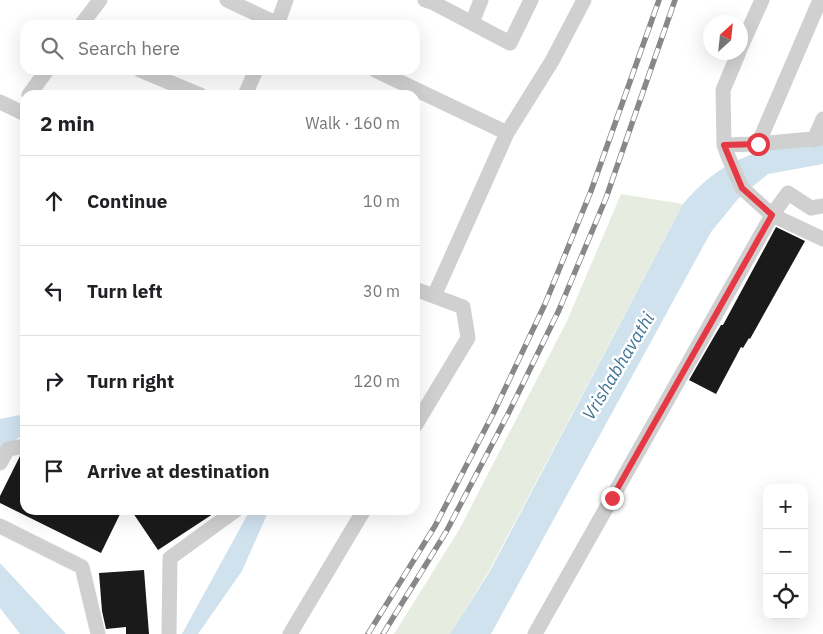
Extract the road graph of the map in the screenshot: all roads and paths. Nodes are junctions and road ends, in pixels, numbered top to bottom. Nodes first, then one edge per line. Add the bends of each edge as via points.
1 (100, 0) edge
2 (227, 0) edge
3 (286, 0) edge
4 (481, 0) edge
5 (531, 0) edge
6 (584, 0) edge
7 (762, 0) edge
8 (820, 0) edge
9 (431, 1) edge
10 (85, 20) edge
11 (268, 20) edge
12 (280, 20) edge
13 (472, 23) junction
14 (748, 32) edge
15 (736, 60) edge
16 (43, 75) edge
17 (152, 75) edge
18 (254, 75) edge
19 (385, 75) edge
20 (33, 90) edge
21 (188, 90) edge
22 (247, 90) edge
23 (417, 90) edge
24 (420, 91) edge
25 (0, 102) edge
26 (20, 107) edge
27 (823, 120) edge
28 (507, 133) junction
29 (819, 139) edge
30 (758, 144) junction
31 (726, 150) junction
32 (823, 206) edge
33 (772, 215) junction
34 (823, 239) edge
35 (420, 291) edge
36 (434, 296) junction
37 (420, 418) edge
38 (20, 447) edge
39 (0, 463) edge
40 (229, 515) edge
41 (361, 515) edge
42 (0, 526) edge
43 (98, 634) edge
44 (169, 634) edge
45 (290, 634) edge
46 (535, 634) edge

1 - 10 street
2 - 11 street
3 - 12 street
4 - 13 street
5 - 13 street via 510,43
6 - 28 street via 552,61
7 - 14 street
8 - 30 street
9 - 13 street
15 - 31 street via 723,90
16 - 20 street
17 - 21 street
18 - 22 street
19 - 23 street
24 - 28 street
25 - 26 street
27 - 29 street
28 - 36 street
29 - 30 street
30 - 31 street
31 - 33 street via 742,188
32 - 33 street via 811,208 788,193
33 - 34 street
33 - 46 street
35 - 36 street
36 - 37 street via 463,307 468,338
38 - 39 street via 8,449
40 - 44 street via 170,558
41 - 45 street
42 - 43 street via 82,567

